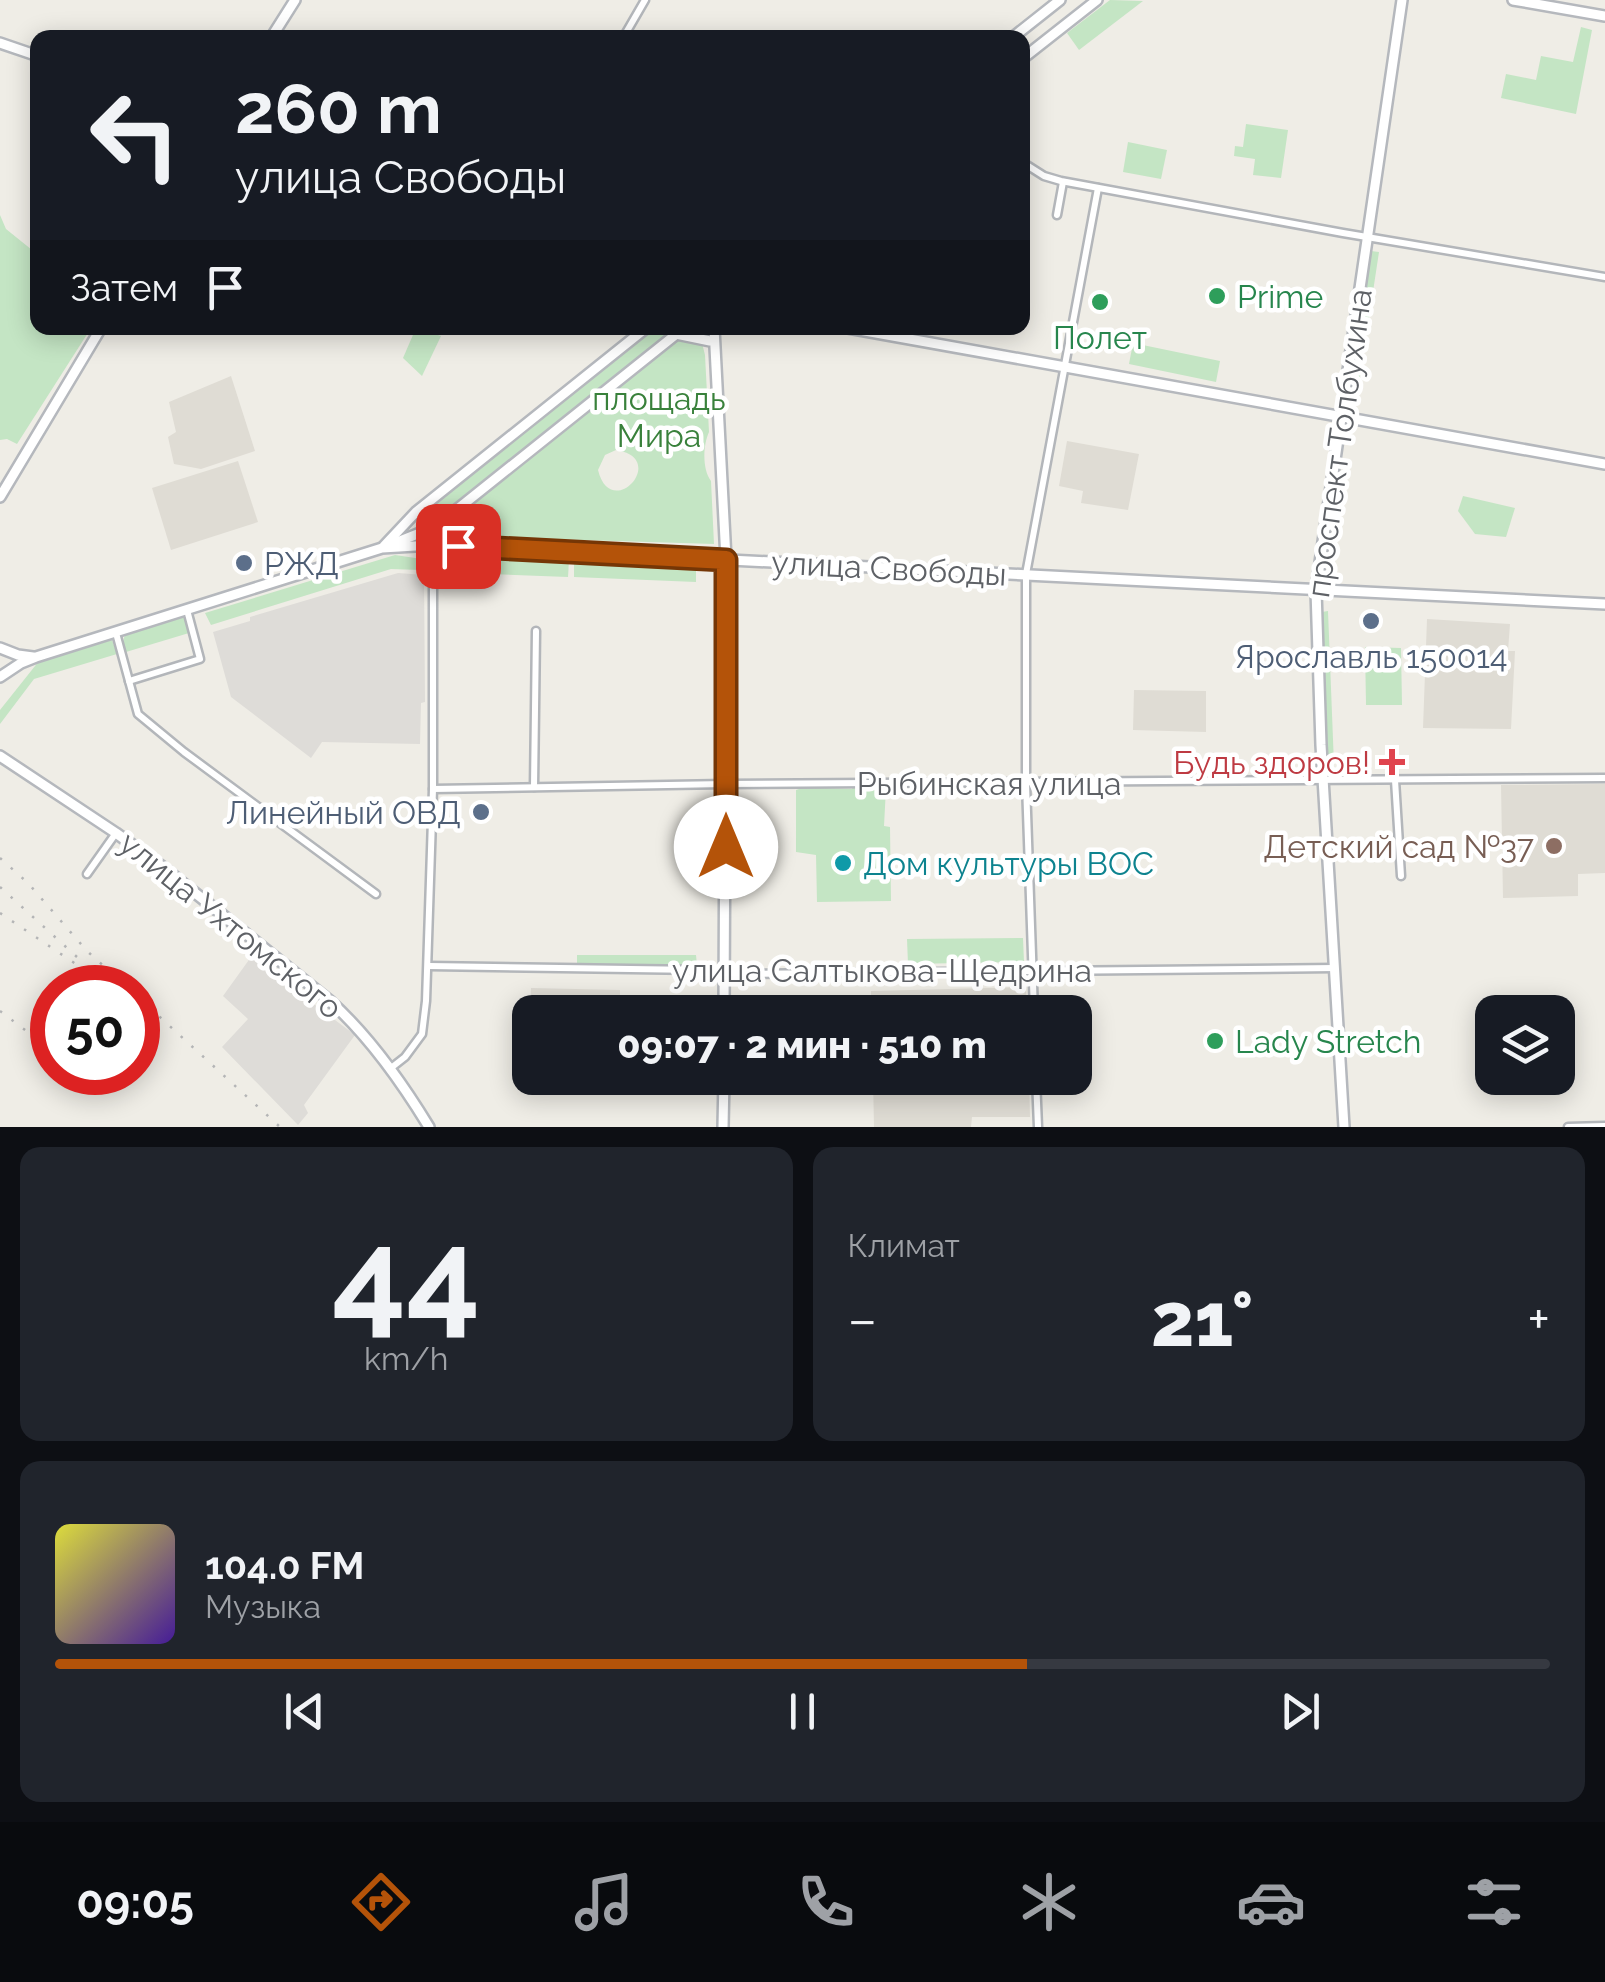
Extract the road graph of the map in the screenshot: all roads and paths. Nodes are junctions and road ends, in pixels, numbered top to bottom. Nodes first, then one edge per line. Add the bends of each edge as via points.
1 (294, 0) edge
2 (646, 0) edge
3 (1060, 0) edge
4 (1097, 0) edge
5 (1402, 0) edge
6 (1513, 0) edge
7 (1605, 16) edge
8 (276, 30) edge
9 (627, 30) edge
10 (1022, 30) edge
11 (0, 43) edge
12 (30, 53) edge
13 (1030, 53) edge
14 (1030, 167) edge
15 (1063, 181) junction
16 (1098, 188) junction
17 (1056, 214) dead end
18 (1368, 236) junction
19 (1605, 277) edge
20 (97, 335) edge
21 (637, 335) edge
22 (675, 335) edge
23 (713, 335) edge
24 (888, 335) edge
25 (1064, 366) junction
26 (1342, 416) junction
27 (1605, 464) edge
28 (0, 497) edge
29 (455, 511) junction
30 (416, 512) junction
31 (430, 529) junction
32 (432, 545) junction
33 (382, 548) junction
34 (484, 548) junction
35 (726, 560) junction
36 (1026, 574) junction
37 (1316, 590) junction
38 (1605, 606) edge
39 (187, 610) junction
40 (536, 631) dead end
41 (116, 633) junction
42 (0, 648) edge
43 (36, 657) junction
44 (0, 677) edge
45 (128, 681) junction
46 (0, 756) edge
47 (1605, 778) edge
48 (1395, 780) junction
49 (1323, 781) junction
50 (726, 784) junction
51 (1026, 784) junction
52 (534, 787) junction
53 (433, 789) junction
54 (116, 832) junction
55 (87, 874) dead end
56 (1401, 876) dead end
57 (376, 894) dead end
58 (428, 966) junction
59 (1335, 968) junction
60 (1032, 971) junction
61 (724, 972) junction
62 (724, 995) edge
63 (1033, 995) edge
64 (391, 1068) junction
65 (724, 1095) edge
66 (1037, 1095) edge
67 (1605, 1126) edge
68 (429, 1127) edge
69 (724, 1127) edge
70 (1038, 1127) edge
71 (1344, 1127) edge
72 (1568, 1127) edge

1 - 8 main road
2 - 9 street
3 - 10 main road
4 - 13 main road
5 - 18 main road, проспект Толбухина
6 - 7 main road
11 - 12 main road
14 - 15 street
15 - 16 street
15 - 17 street
16 - 18 street
16 - 25 street
18 - 19 street
18 - 26 main road, проспект Толбухина
20 - 28 main road
21 - 30 main road
22 - 29 main road
23 - 35 main road
24 - 25 main road
25 - 26 main road
25 - 36 street
26 - 27 main road
26 - 37 main road, проспект Толбухина
29 - 31 main road
29 - 34 main road via 458,535
30 - 31 street
30 - 33 main road
31 - 32 street
31 - 33 main road
32 - 33 main road, улица Свободы
32 - 34 main road, улица Свободы
32 - 53 street
33 - 39 main road, улица Свободы
34 - 35 main road, улица Свободы
35 - 36 main road, улица Свободы
35 - 50 main road
36 - 37 main road, улица Свободы
36 - 51 street
37 - 38 main road, улица Свободы
37 - 49 main road, проспект Толбухина
39 - 41 main road, улица Свободы
39 - 45 street via 200,659
40 - 52 street
41 - 43 main road, улица Свободы
41 - 45 street
42 - 43 main road
43 - 44 main road, улица Свободы
45 - 57 street via 144,720
46 - 54 main road, улица Ухтомского
47 - 48 street, Рыбинская улица
48 - 49 street, Рыбинская улица
48 - 56 street
49 - 51 street, Рыбинская улица
49 - 59 main road, проспект Толбухина
50 - 51 street, Рыбинская улица
50 - 52 street, Рыбинская улица
50 - 61 main road
51 - 60 street
52 - 53 street, Рыбинская улица
53 - 58 street
54 - 55 street
54 - 64 main road, улица Ухтомского via 330,1001
58 - 61 street, улица Салтыкова-Щедрина
58 - 64 street via 422,1034
59 - 60 street, улица Салтыкова-Щедрина
59 - 71 main road, проспект Толбухина
60 - 61 street, улица Салтыкова-Щедрина
60 - 63 street
61 - 62 main road
64 - 68 main road, улица Ухтомского
65 - 69 main road
66 - 70 street
67 - 72 street

